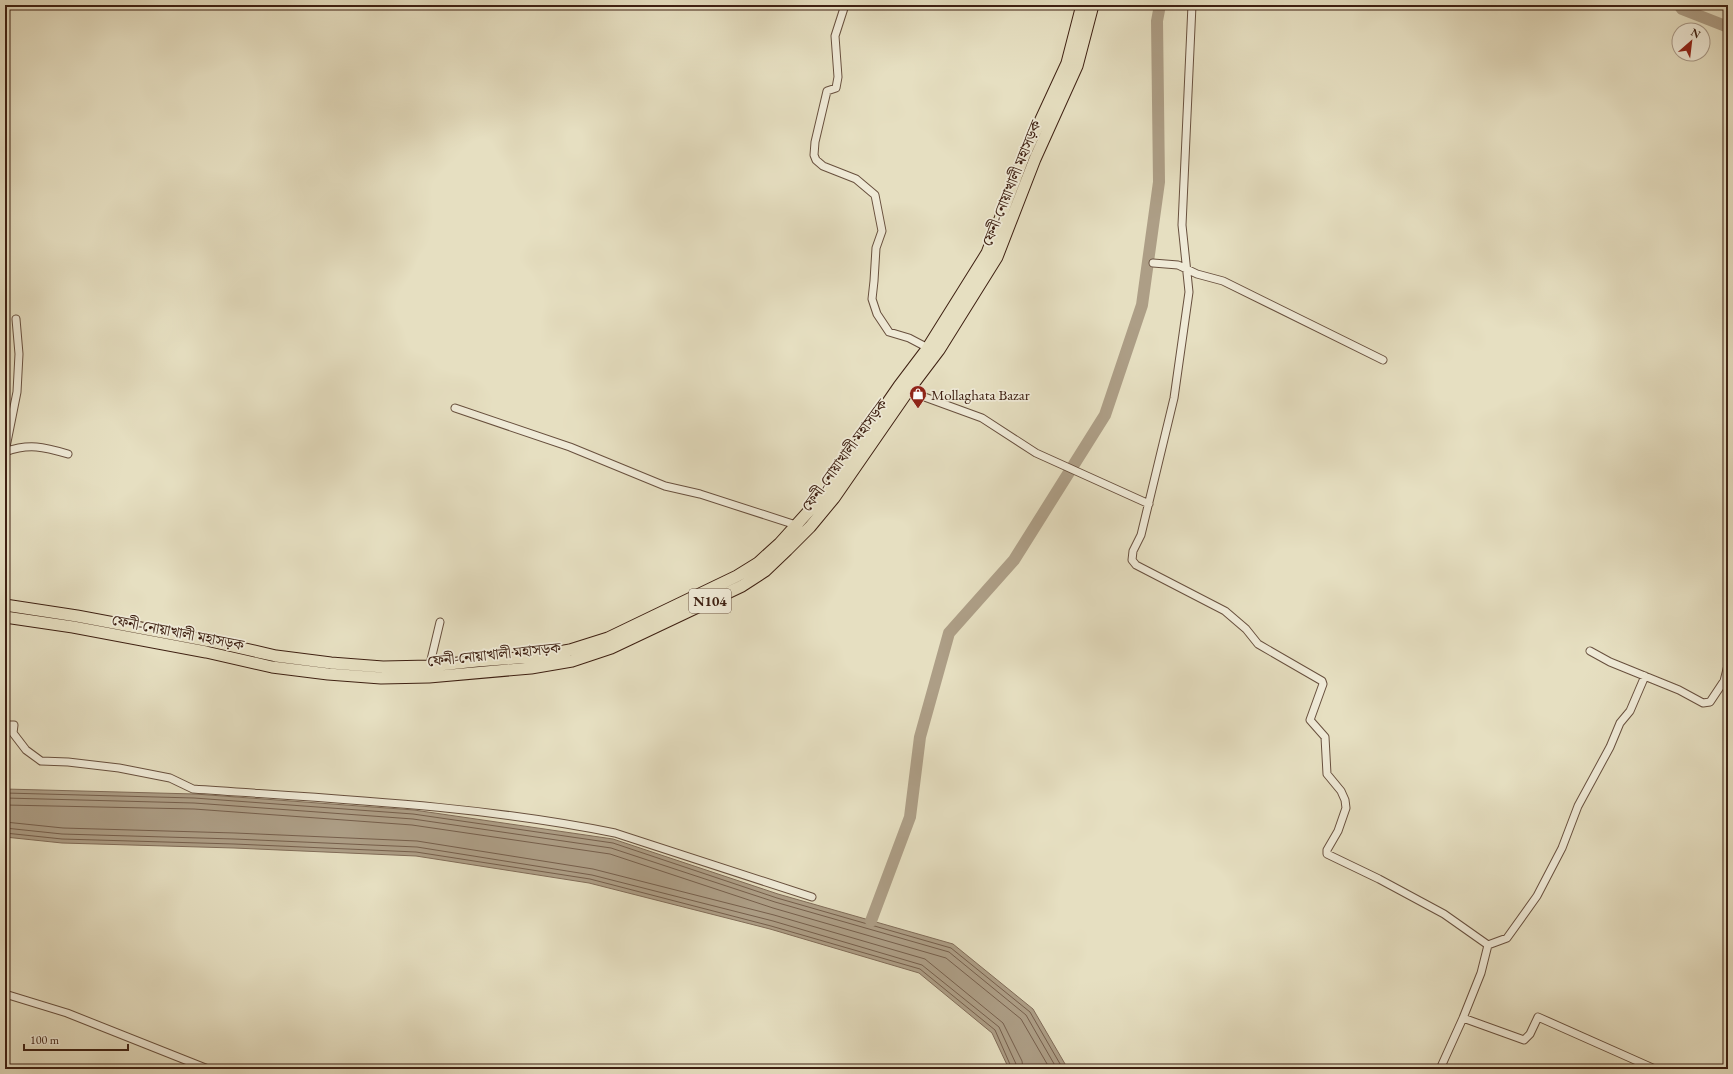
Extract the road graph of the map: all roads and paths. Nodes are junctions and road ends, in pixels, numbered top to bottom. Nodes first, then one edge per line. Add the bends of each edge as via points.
1 (845, 5) edge
2 (1082, 5) edge
3 (1093, 5) edge
4 (1192, 5) edge
5 (1153, 264) dead end
6 (1187, 269) junction
7 (16, 319) dead end
8 (927, 349) junction
9 (939, 350) junction
10 (1383, 360) dead end
11 (908, 391) junction
12 (455, 408) dead end
13 (5, 452) edge
14 (68, 454) dead end
15 (1148, 504) junction
16 (797, 525) junction
17 (810, 527) junction
18 (5, 605) edge
19 (5, 617) edge
20 (440, 622) dead end
21 (1590, 652) dead end
22 (1728, 665) edge
23 (430, 666) junction
24 (1645, 676) junction
25 (423, 677) junction
26 (1726, 681) edge
27 (5, 725) edge
28 (812, 897) dead end
29 (1488, 945) junction
30 (5, 994) edge
31 (1463, 1018) junction
32 (208, 1069) edge
33 (1440, 1069) edge
34 (1655, 1069) edge

1 - 8 street via 835,36 838,77 836,88 827,91 814,155 823,166 856,179 875,195 882,231 876,248 872,299 877,314 889,332 909,338
2 - 8 highway, ফেনী-নোয়াখালী মহাসড়ক / N104 via 1067,63 1024,156 987,253
3 - 9 highway, ফেনী-নোয়াখালী মহাসড়ক / N104 via 1077,66 1035,159 996,257
4 - 6 street via 1182,225
5 - 6 street via 1178,265
6 - 10 street via 1223,280
6 - 15 street via 1189,292 1174,398
7 - 13 street via 17,392
8 - 9 street
8 - 16 highway, ফেনী-নোয়াখালী মহাসড়ক / N104 via 826,492
9 - 11 highway, ফেনী-নোয়াখালী মহাসড়ক / N104
11 - 15 street via 982,418 1036,453
11 - 17 highway, ফেনী-নোয়াখালী মহাসড়ক / N104 via 834,498
12 - 16 street via 570,447 665,486 700,494
13 - 14 street via 29,445
15 - 29 street via 1141,535 1133,551 1133,562 1225,611 1246,628 1258,644 1322,682 1310,720 1325,737 1327,774 1343,794 1346,808 1338,831 1327,850 1328,854 1444,914
16 - 17 street
16 - 23 highway, ফেনী-নোয়াখালী মহাসড়ক / N104 via 758,563 737,576 608,638 570,650 531,657
17 - 25 highway, ফেনী-নোয়াখালী মহাসড়ক / N104 via 765,571 742,586 611,648 572,661 531,668
18 - 23 highway, ফেনী-নোয়াখালী মহাসড়ক / N104 via 210,641 276,656 383,667
19 - 25 highway, ফেনী-নোয়াখালী মহাসড়ক / N104 via 73,627 272,667 374,678
20 - 23 street
21 - 24 street
22 - 26 street
23 - 25 street
24 - 26 street via 1704,703 1710,702
24 - 29 street via 1630,711 1620,723 1610,748 1578,806 1562,848 1537,896 1507,938
27 - 28 street via 14,726 14,733 26,750 41,761 119,768 170,778 193,789 441,808 584,827 615,833
29 - 31 street via 1481,973
30 - 32 street via 67,1013
31 - 33 street
31 - 34 street via 1524,1040 1530,1034 1538,1017

